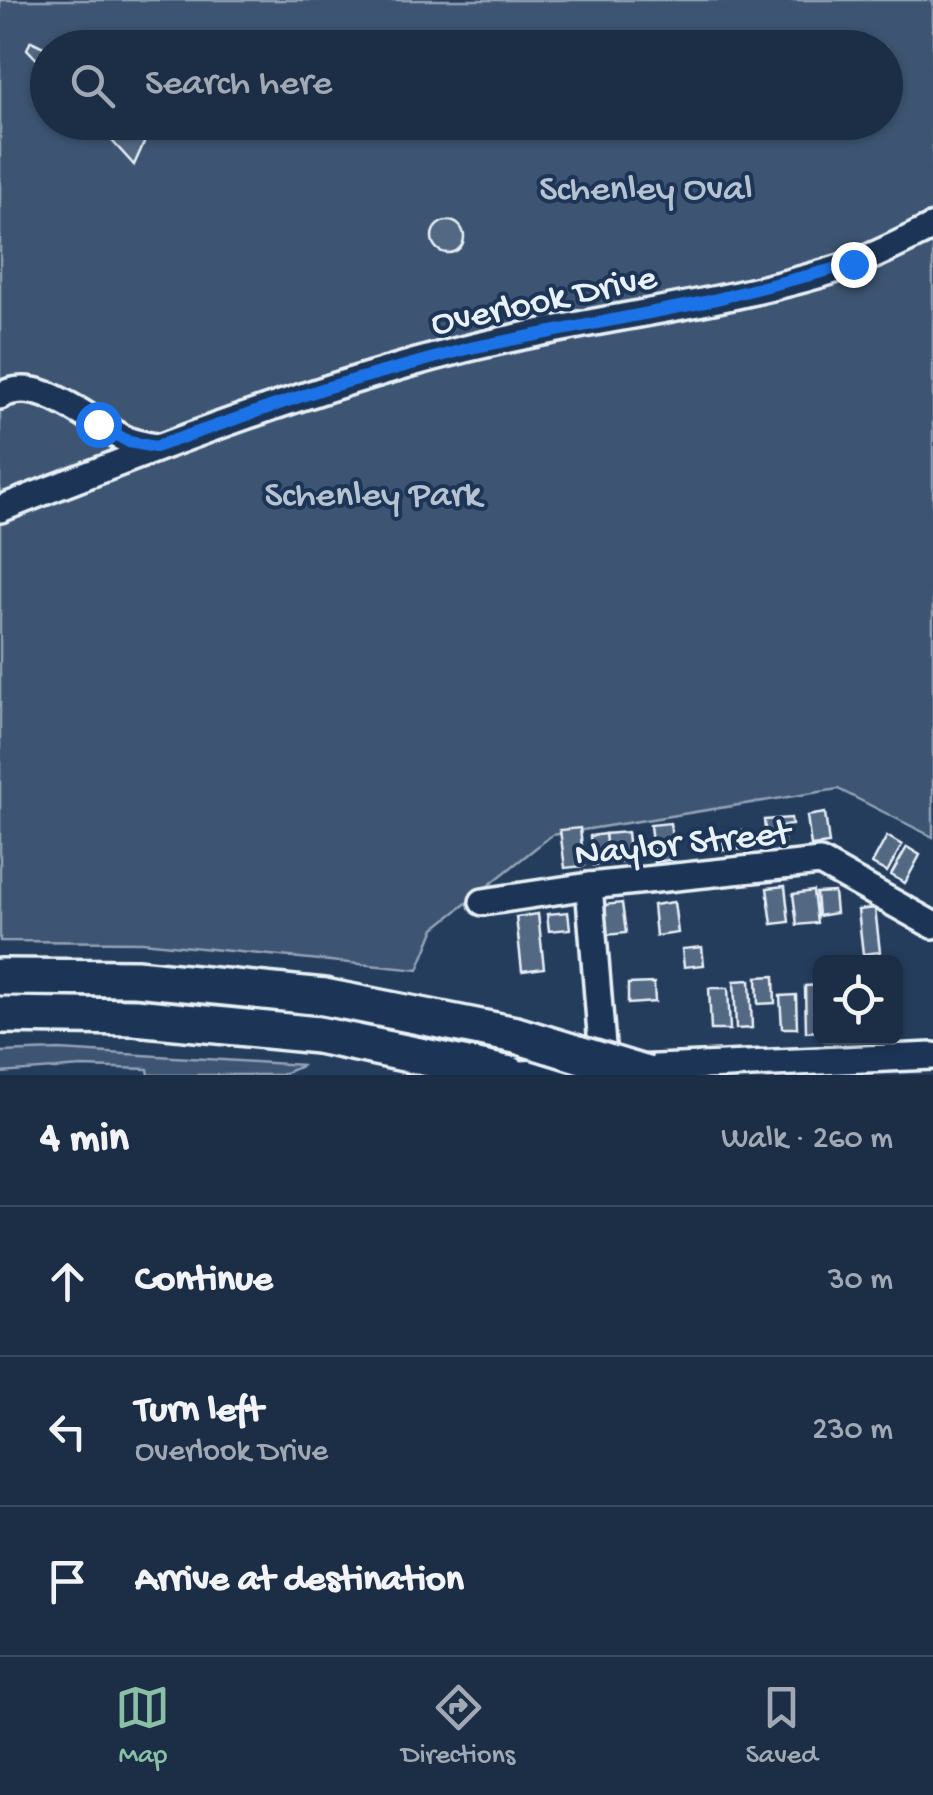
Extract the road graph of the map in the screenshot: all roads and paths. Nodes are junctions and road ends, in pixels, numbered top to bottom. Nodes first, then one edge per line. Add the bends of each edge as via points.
1 (933, 227) edge
2 (0, 396) edge
3 (175, 440) junction
4 (1, 507) edge
5 (589, 886) junction
6 (483, 902) dead end
7 (933, 925) edge
8 (0, 977) edge
9 (0, 1016) edge
10 (933, 1056) edge
11 (604, 1070) junction
12 (490, 1075) edge
13 (510, 1075) edge
14 (647, 1075) edge

1 - 3 street, Overlook Drive via 853,264 705,302 470,348
2 - 3 street via 13,388 33,391 129,442 155,447
3 - 4 street, Overlook Drive
5 - 6 street, Naylor Street
5 - 7 street, Naylor Street via 820,862
5 - 11 street
8 - 14 highway, bridge via 136,978 324,997 516,1035
9 - 13 highway, bridge via 135,1017 318,1035
10 - 11 street
11 - 12 street

